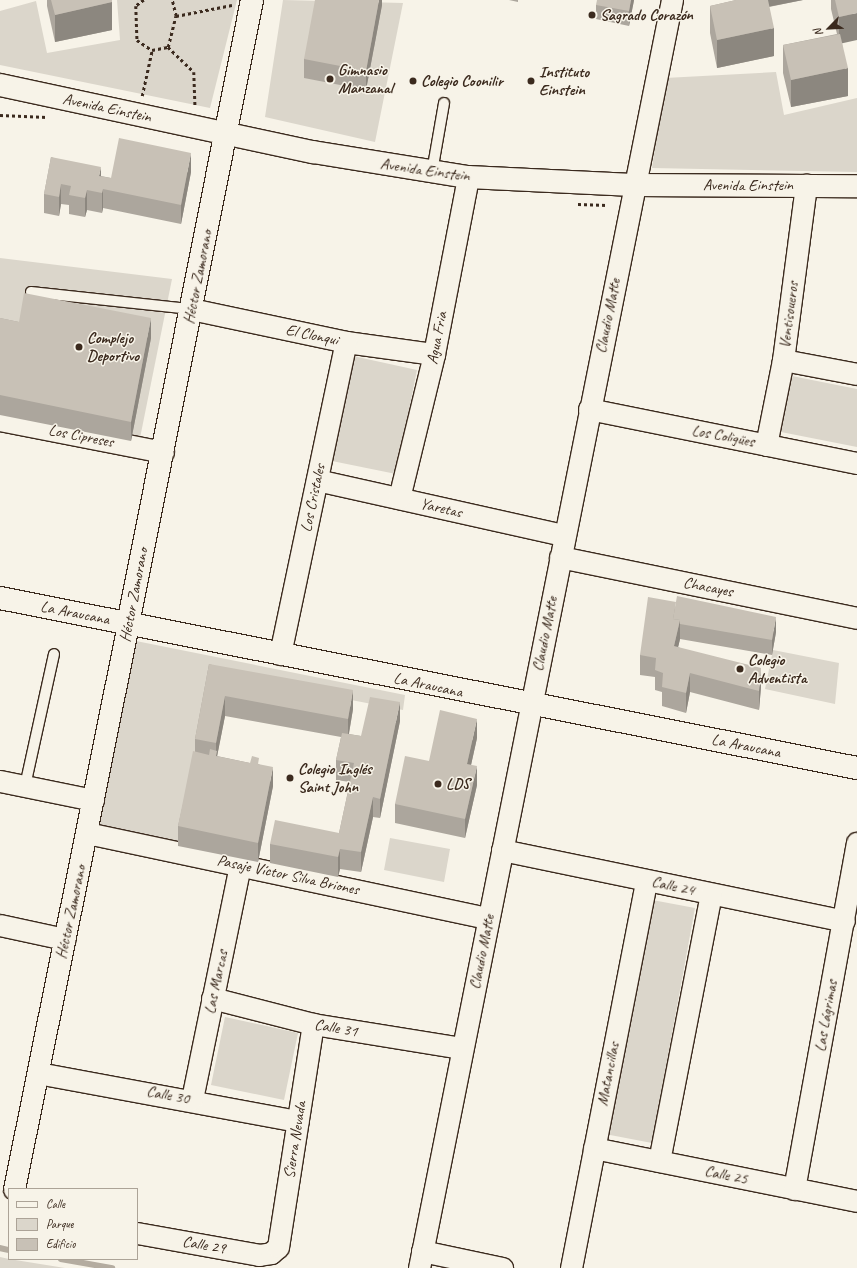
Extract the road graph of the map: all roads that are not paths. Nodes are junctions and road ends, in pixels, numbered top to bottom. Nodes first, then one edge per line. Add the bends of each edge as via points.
1 (672, 0) edge
2 (244, 2) edge
3 (0, 85) edge
4 (444, 103) dead end
5 (226, 134) junction
6 (432, 172) junction
7 (468, 177) junction
8 (633, 185) junction
9 (806, 185) junction
10 (857, 186) edge
11 (31, 292) dead end
12 (191, 309) junction
13 (346, 342) junction
14 (434, 354) junction
15 (783, 360) junction
16 (857, 374) edge
17 (589, 409) junction
18 (0, 420) edge
19 (766, 445) junction
20 (163, 452) junction
21 (857, 463) edge
22 (317, 480) junction
23 (399, 498) junction
24 (564, 536) junction
25 (560, 557) junction
26 (0, 598) edge
27 (857, 618) edge
28 (128, 624) junction
29 (54, 654) dead end
30 (280, 654) junction
31 (531, 704) junction
32 (857, 768) edge
33 (0, 781) edge
34 (25, 786) junction
35 (93, 800) junction
36 (87, 833) junction
37 (857, 843) edge
38 (502, 850) junction
39 (240, 865) junction
40 (646, 881) junction
41 (711, 894) junction
42 (488, 918) junction
43 (844, 921) junction
44 (0, 925) edge
45 (65, 939) junction
46 (212, 998) junction
47 (313, 1024) junction
48 (462, 1048) junction
49 (38, 1073) junction
50 (192, 1099) junction
51 (298, 1121) junction
52 (594, 1148) junction
53 (659, 1161) junction
54 (14, 1188) edge
55 (794, 1189) junction
56 (857, 1201) edge
57 (138, 1233) edge
58 (271, 1253) joint
59 (420, 1260) edge
60 (502, 1268) edge
61 (571, 1268) edge

1 - 8 street, Claudio Matte
2 - 5 street, Héctor Zamorano
3 - 5 street, Avenida Einstein
4 - 6 lane
5 - 6 street, Avenida Einstein
5 - 12 street, Héctor Zamorano
6 - 7 street, Avenida Einstein
7 - 8 street, Avenida Einstein
7 - 14 street, Agua Fria
8 - 9 street, Avenida Einstein
8 - 17 street, Claudio Matte
9 - 10 street, Avenida Einstein
9 - 15 street, Ventisoueros
11 - 12 lane
12 - 13 street, El Clonqui
12 - 20 street, Héctor Zamorano
13 - 14 street, El Clonqui
13 - 22 street, Los Cristales
14 - 23 street, Agua Fria
15 - 16 street
15 - 19 street, Ventisoueros
17 - 19 street, Los Coligües
17 - 24 street, Claudio Matte
18 - 20 street, Los Cipreses
19 - 21 street, Los Coligües
20 - 28 street, Héctor Zamorano
22 - 23 street, Yaretas
22 - 30 street, Los Cristales
23 - 24 street, Yaretas
24 - 25 street, Claudio Matte
25 - 27 street, Chacayes
25 - 31 street, Claudio Matte
26 - 28 street, La Araucana
28 - 30 street, La Araucana
28 - 35 street, Héctor Zamorano
29 - 34 lane
30 - 31 street, La Araucana
31 - 32 street, La Araucana
31 - 38 street, Claudio Matte
33 - 34 street
34 - 35 street
35 - 36 street, Héctor Zamorano
36 - 39 street, Pasaje Víctor Silva Briones
36 - 45 street, Héctor Zamorano
37 - 43 street, Las Lágrimas
38 - 40 street, Calle 24
38 - 42 street, Claudio Matte
39 - 42 street, Pasaje Víctor Silva Briones
39 - 46 street, Las Marcas
40 - 41 street, Calle 24
40 - 52 street, Matancillas
41 - 43 street, Calle 24
41 - 53 street
42 - 48 street, Claudio Matte
43 - 55 street, Las Lágrimas
44 - 45 street
45 - 49 street, Héctor Zamorano
46 - 47 street, Calle 31
46 - 50 street, Las Marcas
47 - 48 street, Calle 31
47 - 51 street, Sierra Nevada
48 - 59 street, Claudio Matte
49 - 50 street, Calle 30
49 - 54 street, Héctor Zamorano
50 - 51 street, Calle 30
51 - 58 street, Sierra Nevada via 278,1247
52 - 53 street, Calle 25
52 - 61 street, Matancillas
53 - 55 street, Calle 25
55 - 56 street, Calle 25
57 - 58 street, Calle 29 via 259,1255
59 - 60 street

